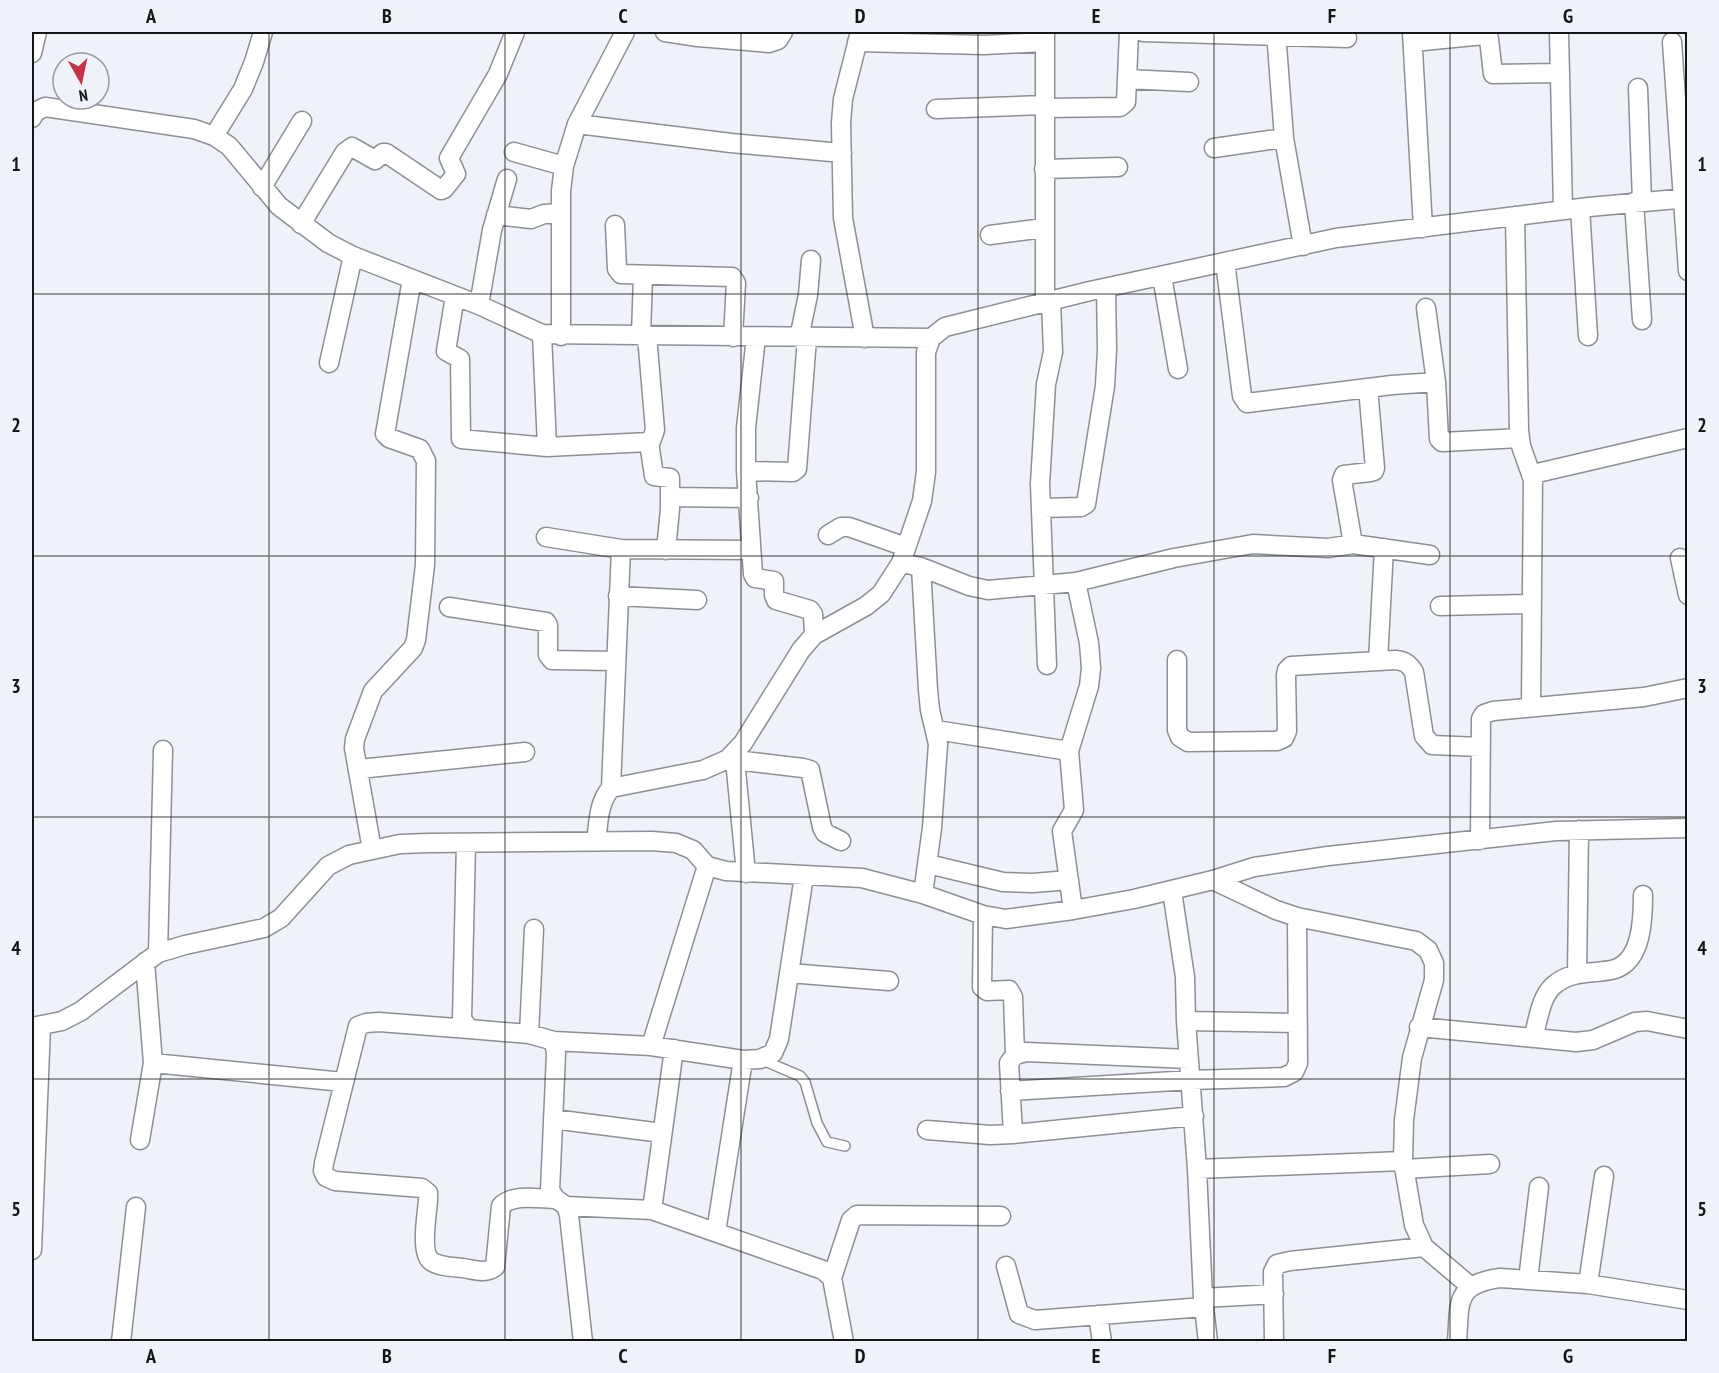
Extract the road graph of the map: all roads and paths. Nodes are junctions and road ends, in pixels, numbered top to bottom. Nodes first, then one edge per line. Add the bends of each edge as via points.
1 (37, 32) edge
2 (263, 32) edge
3 (516, 32) edge
4 (625, 32) edge
5 (665, 32) edge
6 (783, 32) edge
7 (1129, 32) edge
8 (1143, 32) edge
9 (1559, 32) edge
10 (1276, 33) edge
11 (859, 37) edge
12 (1045, 37) edge
13 (1413, 37) edge
14 (1347, 38) dead end
15 (1672, 42) dead end
16 (32, 53) edge
17 (1560, 73) junction
18 (1127, 79) junction
19 (1189, 82) dead end
20 (1638, 88) dead end
21 (1044, 106) junction
22 (936, 109) dead end
23 (32, 116) edge
24 (302, 121) dead end
25 (577, 124) junction
26 (214, 136) junction
27 (1284, 138) junction
28 (1214, 148) dead end
29 (514, 152) dead end
30 (842, 153) junction
31 (564, 166) junction
32 (1118, 167) dead end
33 (1044, 169) junction
34 (507, 179) dead end
35 (262, 187) junction
36 (1684, 198) edge
37 (1638, 202) junction
38 (1572, 209) junction
39 (561, 213) junction
40 (496, 215) junction
41 (1515, 216) junction
42 (301, 224) junction
43 (615, 225) dead end
44 (1044, 228) junction
45 (1423, 228) junction
46 (990, 235) dead end
47 (1303, 246) junction
48 (353, 256) junction
49 (811, 260) dead end
50 (1226, 262) junction
51 (1687, 262) edge
52 (1688, 271) edge
53 (643, 275) junction
54 (1162, 276) junction
55 (412, 279) junction
56 (1106, 288) junction
57 (455, 296) junction
58 (1048, 302) junction
59 (479, 305) junction
60 (1426, 308) dead end
61 (1642, 320) dead end
62 (542, 334) junction
63 (561, 336) junction
64 (644, 336) junction
65 (1588, 336) dead end
66 (733, 337) junction
67 (756, 337) junction
68 (803, 338) junction
69 (865, 338) junction
70 (931, 338) junction
71 (329, 363) dead end
72 (1178, 369) dead end
73 (1436, 382) junction
74 (1368, 388) junction
75 (1521, 438) junction
76 (1688, 438) edge
77 (650, 444) junction
78 (547, 447) junction
79 (746, 471) junction
80 (1532, 477) junction
81 (670, 497) junction
82 (748, 498) junction
83 (1042, 508) junction
84 (828, 535) dead end
85 (546, 537) dead end
86 (1353, 544) junction
87 (1384, 548) junction
88 (621, 549) junction
89 (751, 549) junction
90 (666, 550) junction
91 (903, 555) junction
92 (1430, 555) dead end
93 (1680, 558) dead end
94 (921, 567) junction
95 (1076, 582) junction
96 (1045, 585) junction
97 (1688, 595) edge
98 (618, 596) junction
99 (697, 600) dead end
100 (1531, 604) junction
101 (1440, 606) dead end
102 (449, 607) dead end
103 (814, 635) junction
104 (1177, 660) dead end
105 (615, 661) junction
106 (1378, 661) junction
107 (1047, 665) dead end
108 (1688, 688) edge
109 (1531, 707) junction
110 (936, 730) junction
111 (1480, 747) junction
112 (164, 750) dead end
113 (1069, 751) junction
114 (525, 752) dead end
115 (732, 760) junction
116 (359, 769) junction
117 (611, 788) junction
118 (1688, 828) edge
119 (1579, 830) junction
120 (1480, 840) junction
121 (596, 841) junction
122 (841, 841) dead end
123 (466, 843) junction
124 (372, 849) junction
125 (928, 864) junction
126 (707, 866) junction
127 (746, 873) junction
128 (804, 876) junction
129 (1069, 880) junction
130 (1213, 880) junction
131 (1172, 891) junction
132 (923, 894) junction
133 (1643, 895) dead end
134 (1073, 910) junction
135 (983, 915) junction
136 (1298, 917) junction
137 (534, 928) dead end
138 (151, 958) junction
139 (789, 974) junction
140 (1577, 974) junction
141 (889, 981) dead end
142 (1186, 1021) junction
143 (1297, 1023) junction
144 (36, 1026) edge
145 (1419, 1027) junction
146 (469, 1029) junction
147 (1688, 1029) edge
148 (529, 1034) junction
149 (1533, 1038) junction
150 (554, 1041) junction
151 (651, 1046) junction
152 (674, 1049) junction
153 (1015, 1055) junction
154 (1190, 1059) junction
155 (752, 1060) junction
156 (153, 1063) junction
157 (1191, 1080) junction
158 (343, 1083) junction
159 (1010, 1091) junction
160 (1194, 1116) junction
161 (553, 1119) junction
162 (927, 1130) dead end
163 (662, 1133) junction
164 (1013, 1134) junction
165 (140, 1140) dead end
166 (845, 1146) dead end
167 (1490, 1164) dead end
168 (1403, 1165) junction
169 (1197, 1169) junction
170 (1604, 1176) dead end
171 (1539, 1186) dead end
172 (561, 1203) junction
173 (136, 1207) dead end
174 (652, 1210) junction
175 (1001, 1216) dead end
176 (716, 1232) junction
177 (1424, 1247) junction
178 (32, 1250) edge
179 (1006, 1266) dead end
180 (832, 1278) junction
181 (1528, 1280) junction
182 (1588, 1284) junction
183 (1470, 1286) junction
184 (1274, 1294) junction
185 (1688, 1300) edge
186 (1203, 1303) junction
187 (1098, 1314) junction
188 (121, 1341) edge
189 (582, 1341) edge
190 (844, 1341) edge
191 (1102, 1341) edge
192 (1208, 1341) edge
193 (1274, 1341) edge
194 (1457, 1341) edge

1 - 16 street
2 - 26 street via 243,88
3 - 42 street via 498,74 449,158 456,174 444,189 386,153 375,160 352,147 345,152
4 - 25 street
5 - 6 street via 769,43 778,40
7 - 18 street
8 - 10 street
9 - 17 street
10 - 14 street
10 - 27 street
11 - 12 street via 984,45
11 - 30 street via 843,99
12 - 21 street
13 - 17 street via 1484,35 1490,39 1493,74
13 - 45 street
15 - 36 street
17 - 38 street
18 - 19 street
18 - 21 street via 1126,102 1120,107
20 - 37 street
21 - 22 street
21 - 33 street
23 - 26 street via 45,107 194,129
24 - 35 street
25 - 30 street
25 - 31 street
26 - 35 street via 229,146
27 - 28 street
27 - 47 street
29 - 31 street
30 - 69 street via 843,218
31 - 39 street
32 - 33 street
33 - 44 street
34 - 40 street
35 - 42 street
36 - 37 street
36 - 51 street
37 - 38 street
37 - 61 street
38 - 41 street
38 - 65 street
39 - 40 street via 531,219
39 - 63 street
40 - 59 street
41 - 45 street
41 - 75 street
42 - 48 street
43 - 53 street via 619,272
44 - 46 street
44 - 58 street
45 - 47 street via 1336,238
47 - 50 street
48 - 55 street
48 - 71 street
49 - 68 street
50 - 54 street
50 - 74 street via 1242,396 1247,403
51 - 52 street
53 - 64 street
53 - 66 street via 732,277 736,283
54 - 56 street
54 - 72 street
55 - 57 street
55 - 116 street via 385,434 420,449 426,461 425,565 416,640 374,690 355,739
56 - 58 street
56 - 83 street via 1105,386 1086,504
57 - 59 street
57 - 78 street via 446,351 460,358 460,438
58 - 70 street via 945,327
58 - 83 street via 1053,352 1046,384
59 - 62 street
60 - 73 street
62 - 63 street
62 - 78 street
63 - 64 street
64 - 66 street
64 - 77 street via 656,430
66 - 67 street
67 - 68 street
67 - 79 street via 746,428
68 - 69 street
68 - 79 street via 797,470
69 - 70 street
70 - 91 street via 926,352 926,472 922,501
73 - 74 street
73 - 75 street via 1437,435 1442,442
74 - 86 street via 1375,468 1344,475 1342,480
75 - 80 street
76 - 80 street via 1535,472
77 - 78 street via 647,441
77 - 81 street via 652,474 670,478
79 - 82 street
80 - 100 street
81 - 82 street
81 - 90 street
82 - 89 street
83 - 96 street
84 - 91 street via 849,527
85 - 88 street
86 - 87 street
86 - 95 street via 1328,548 1239,545
87 - 92 street
87 - 106 street
88 - 90 street
88 - 98 street
89 - 90 street
89 - 103 street via 753,576 774,581 776,600 810,610
91 - 94 street
91 - 103 street via 881,594
93 - 97 street
94 - 96 street via 988,590
94 - 110 street via 928,690
95 - 96 street
95 - 113 street via 1091,668
96 - 107 street
98 - 99 street
98 - 105 street
100 - 101 street
100 - 109 street
102 - 105 street via 546,622 548,655 552,660
103 - 115 street
104 - 106 street via 1177,730 1188,742 1277,741 1287,731 1286,675 1291,666
105 - 117 street
106 - 111 street via 1403,661 1414,672 1427,741 1432,745
108 - 109 street via 1644,697
109 - 111 street via 1485,714 1481,719
110 - 113 street
110 - 125 street
111 - 120 street
112 - 138 street
113 - 129 street via 1074,810 1062,831
114 - 116 street
115 - 117 street via 703,770
115 - 122 street via 810,770 822,827 825,833
115 - 127 street
116 - 124 street
117 - 121 street via 600,807
118 - 119 street
119 - 120 street
119 - 140 street
120 - 130 street via 1287,862
121 - 123 street
121 - 126 street via 676,843 693,850
123 - 124 street via 400,844
123 - 146 street via 462,1019
124 - 138 street via 328,866 281,918 264,928 185,945
125 - 129 street via 1004,882
125 - 132 street
126 - 127 street
126 - 151 street
127 - 128 street
128 - 132 street via 862,878
128 - 139 street
129 - 134 street
130 - 131 street
130 - 136 street
131 - 134 street
131 - 142 street via 1183,957
132 - 135 street
133 - 140 street via 1639,935 1624,964 1615,969
134 - 135 street via 1006,919
135 - 153 street via 982,987 987,991 1009,990 1013,997
136 - 143 street
136 - 145 street via 1416,941 1428,951 1434,963 1434,980
137 - 148 street
138 - 144 street via 81,1011 62,1021
138 - 156 street
139 - 141 street
139 - 155 street via 779,1039 773,1053
140 - 149 street via 1564,978 1547,992
142 - 143 street
142 - 154 street
143 - 157 street via 1298,1063 1294,1072 1284,1077
144 - 178 street
145 - 149 street
145 - 168 street via 1408,1087
146 - 148 street
146 - 158 street via 379,1023 358,1026
147 - 149 street via 1647,1021 1635,1022 1593,1040
148 - 150 street
150 - 151 street
150 - 161 street
151 - 152 street
152 - 155 street
152 - 163 street
153 - 154 street via 1026,1052
153 - 159 street via 1009,1063
154 - 157 street
155 - 166 lane via 800,1076 821,1134 827,1142
155 - 176 street
156 - 158 street
156 - 165 street
157 - 159 street
157 - 160 street
158 - 172 street via 323,1171 334,1181 422,1188 428,1193 425,1245 430,1260 490,1271 497,1259 501,1206 507,1200
159 - 164 street
160 - 164 street
160 - 169 street
161 - 163 street
161 - 172 street via 550,1191
162 - 164 street
163 - 174 street
167 - 168 street
168 - 169 street
168 - 177 street via 1414,1225
169 - 186 street
170 - 182 street
171 - 181 street
172 - 174 street
172 - 189 street via 569,1215
173 - 188 street
174 - 176 street
175 - 180 street via 857,1215 851,1220
176 - 180 street via 823,1270
177 - 183 street
177 - 184 street via 1277,1264
179 - 187 street via 1019,1314 1026,1318
180 - 190 street
181 - 182 street
181 - 183 street via 1500,1278
182 - 185 street
183 - 194 street via 1460,1300
184 - 186 street
184 - 193 street
186 - 187 street
186 - 192 street
187 - 191 street

